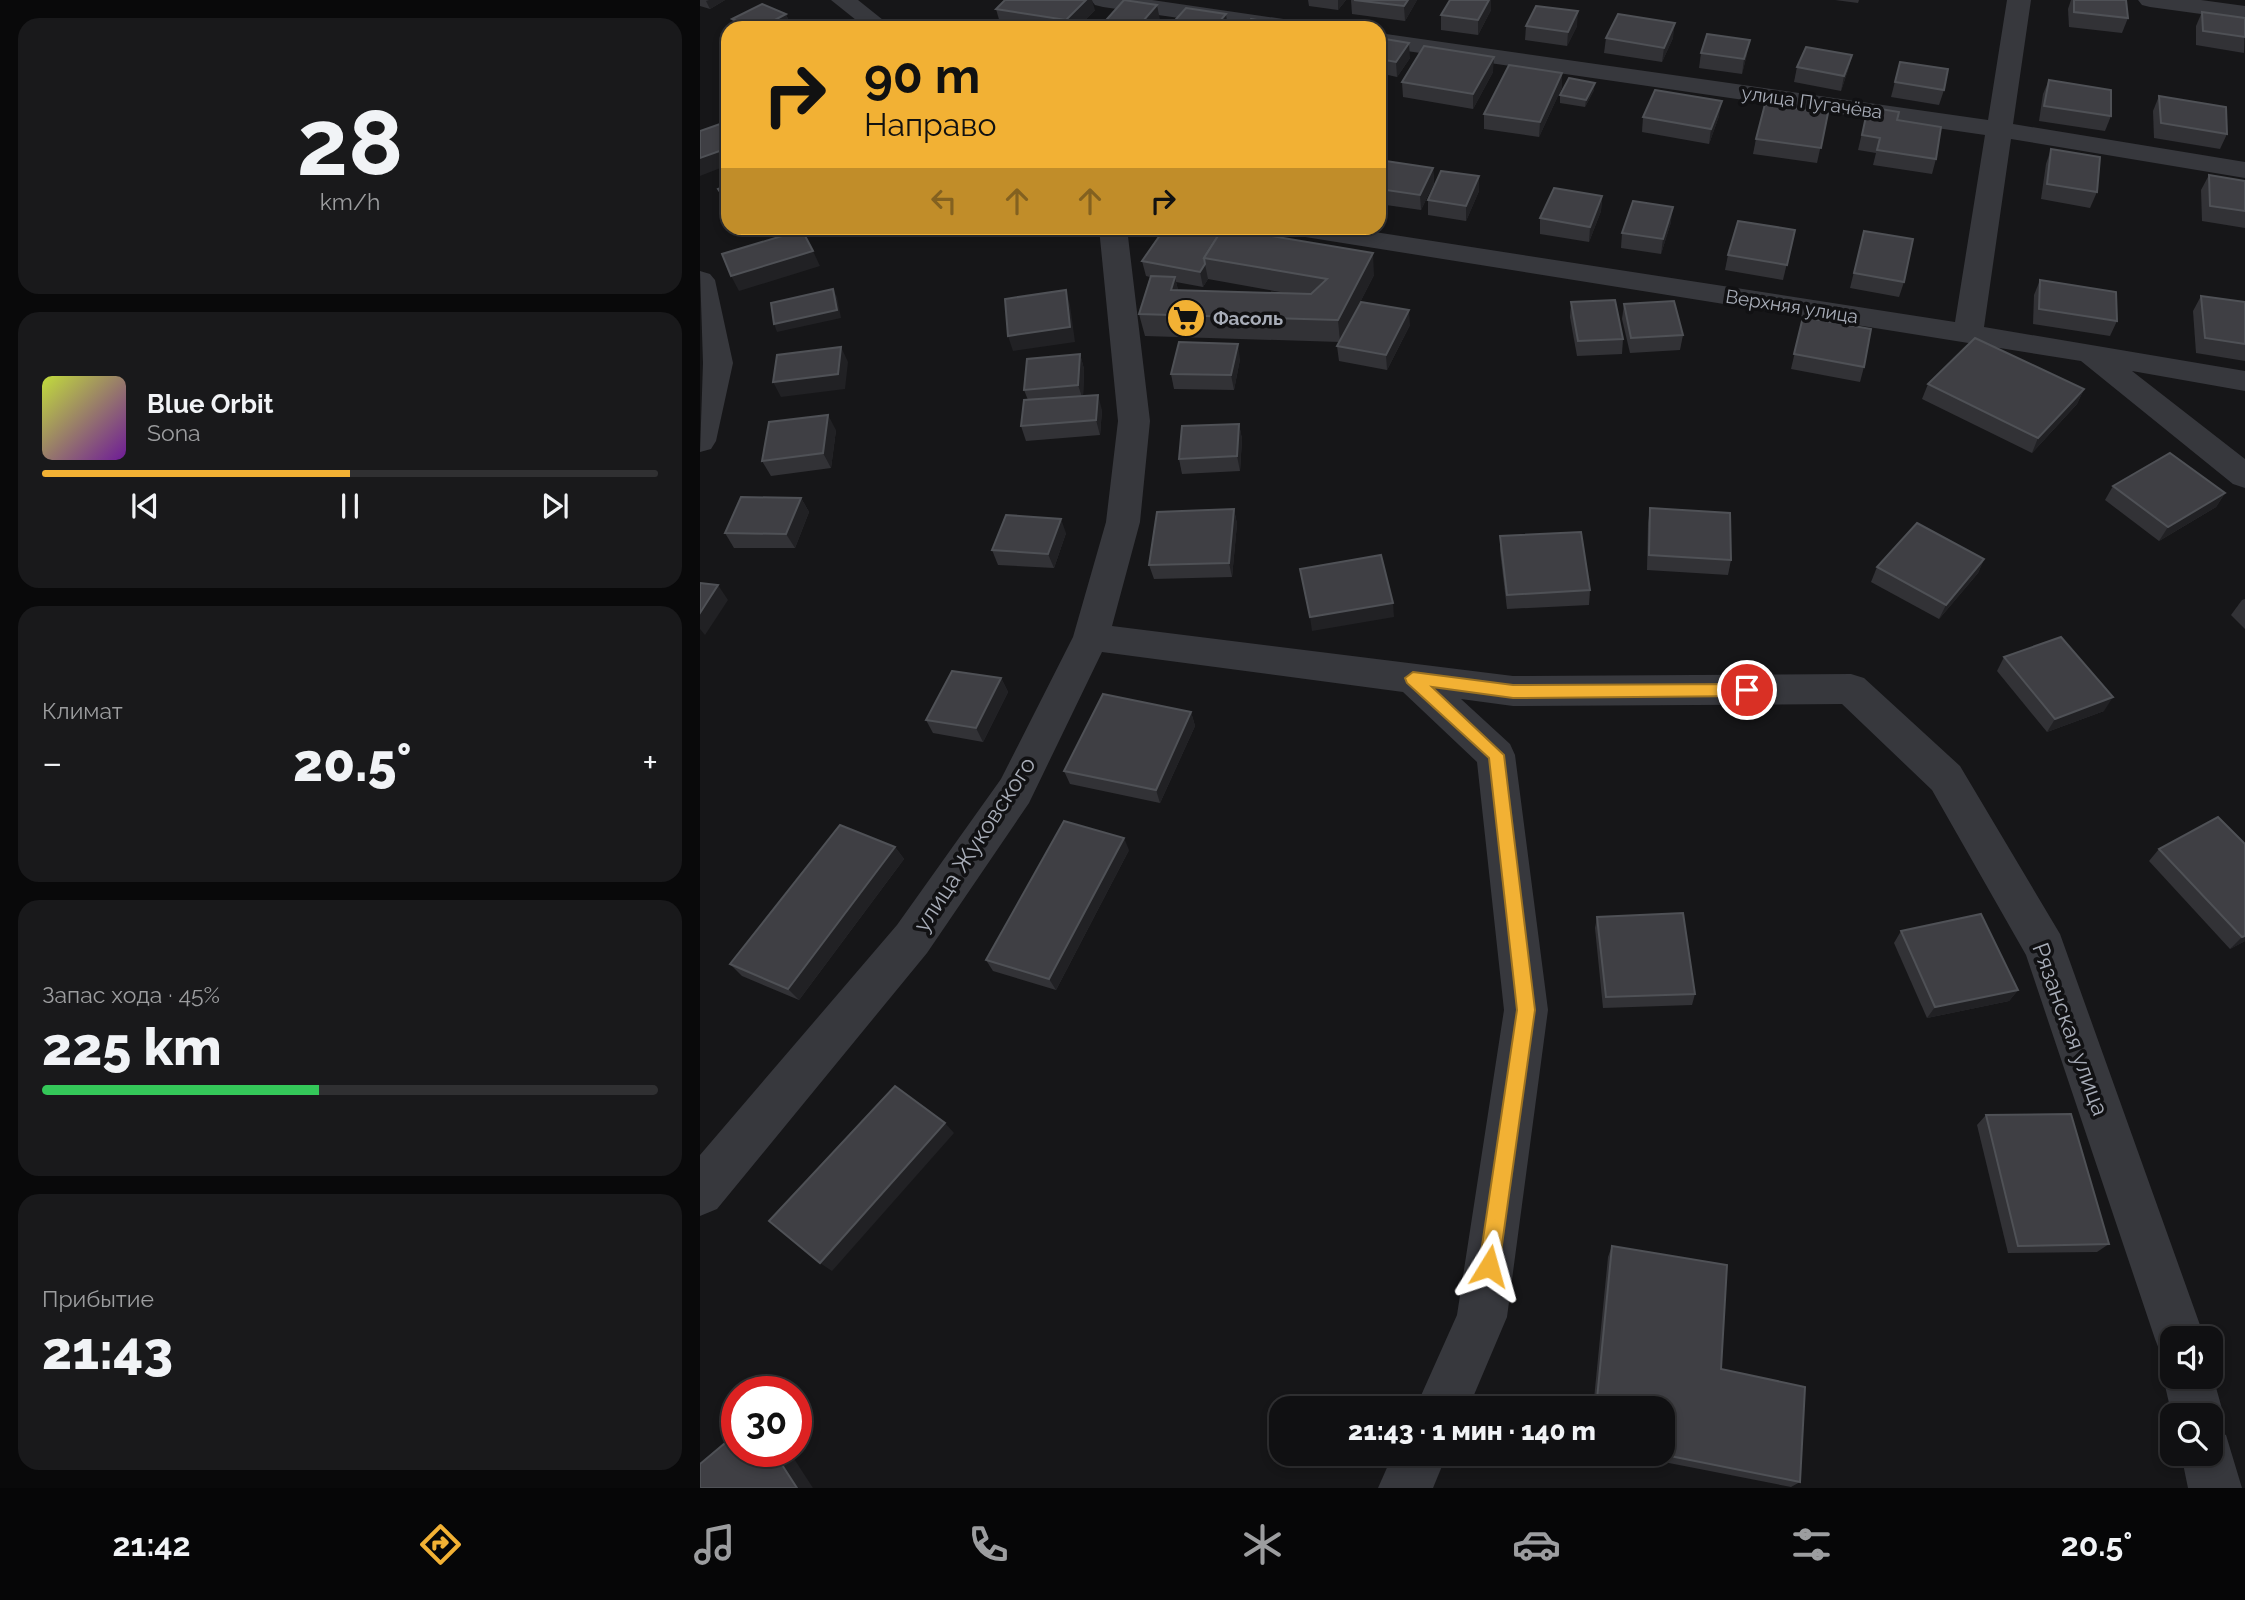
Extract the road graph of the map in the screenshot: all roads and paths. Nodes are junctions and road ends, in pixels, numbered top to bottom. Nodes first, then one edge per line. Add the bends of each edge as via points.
1 (843, 0) edge
2 (1103, 0) edge
3 (2020, 0) edge
4 (2150, 0) edge
5 (2245, 13) edge
6 (872, 21) edge
7 (1248, 21) edge
8 (1386, 41) edge
9 (1997, 129) junction
10 (2245, 170) edge
11 (1114, 235) edge
12 (1343, 235) edge
13 (700, 280) edge
14 (1968, 334) junction
15 (2090, 353) junction
16 (2245, 382) edge
17 (700, 441) edge
18 (2245, 476) edge
19 (1091, 637) junction
20 (1413, 678) junction
21 (700, 1192) edge
22 (2176, 1326) edge
23 (1447, 1396) edge
24 (1415, 1466) edge
25 (2209, 1466) edge
26 (1405, 1488) edge
27 (2214, 1488) edge

1 - 6 street
2 - 7 street
3 - 9 street
4 - 5 street
8 - 9 street, улица Пугачёва
9 - 10 street, улица Пугачёва
9 - 14 street
11 - 19 street, улица Жуковского via 1134,421 1123,522
12 - 14 street, Верхняя улица
13 - 17 street via 718,363
14 - 15 street, Верхняя улица
15 - 16 street
15 - 18 street, Верхняя улица
19 - 20 street
19 - 21 street, улица Жуковского via 1015,791 912,939
20 - 22 street, Рязанская улица via 1513,691 1851,689 1946,778 2045,948
20 - 23 street via 1496,755 1526,1010 1482,1317
24 - 26 street
25 - 27 street

